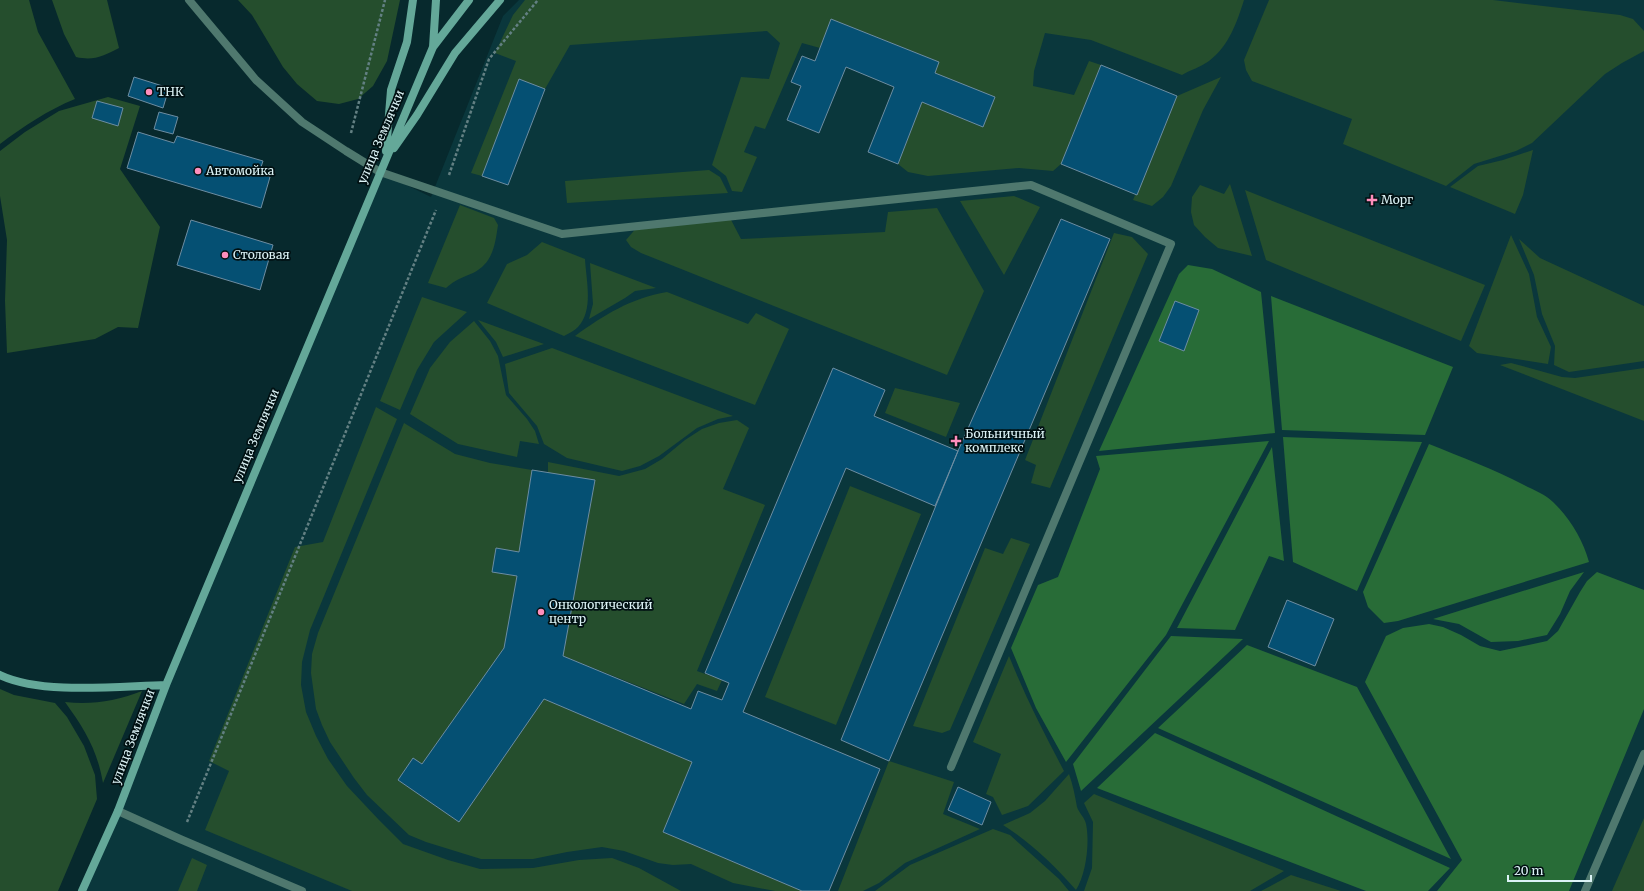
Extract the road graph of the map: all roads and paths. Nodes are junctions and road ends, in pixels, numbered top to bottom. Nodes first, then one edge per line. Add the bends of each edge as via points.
1 (189, 0) edge
2 (385, 0) edge
3 (413, 0) edge
4 (436, 0) edge
5 (469, 0) edge
6 (500, 0) edge
7 (538, 0) edge
8 (433, 47) junction
9 (346, 151) junction
10 (385, 160) junction
11 (380, 172) junction
12 (443, 193) junction
13 (0, 675) edge
14 (166, 685) junction
15 (1644, 754) edge
16 (951, 767) dead end
17 (118, 811) junction
18 (180, 839) junction
19 (82, 891) edge
20 (302, 891) edge
21 (1585, 891) edge

1 - 9 lane via 256,80 302,122
2 - 9 path
3 - 10 main road via 407,42 391,90
4 - 8 main road
5 - 8 main road, улица Землячки
6 - 10 main road via 455,53 417,115
7 - 12 path via 489,59
8 - 10 main road, улица Землячки
9 - 11 lane
10 - 11 main road, улица Землячки
11 - 12 lane
11 - 14 main road, улица Землячки
12 - 16 lane via 562,234 1031,185 1171,244
12 - 18 path
13 - 14 main road via 8,679 76,688
14 - 17 main road, улица Землячки
15 - 21 lane
17 - 18 lane
17 - 19 main road, улица Землячки
18 - 20 lane

